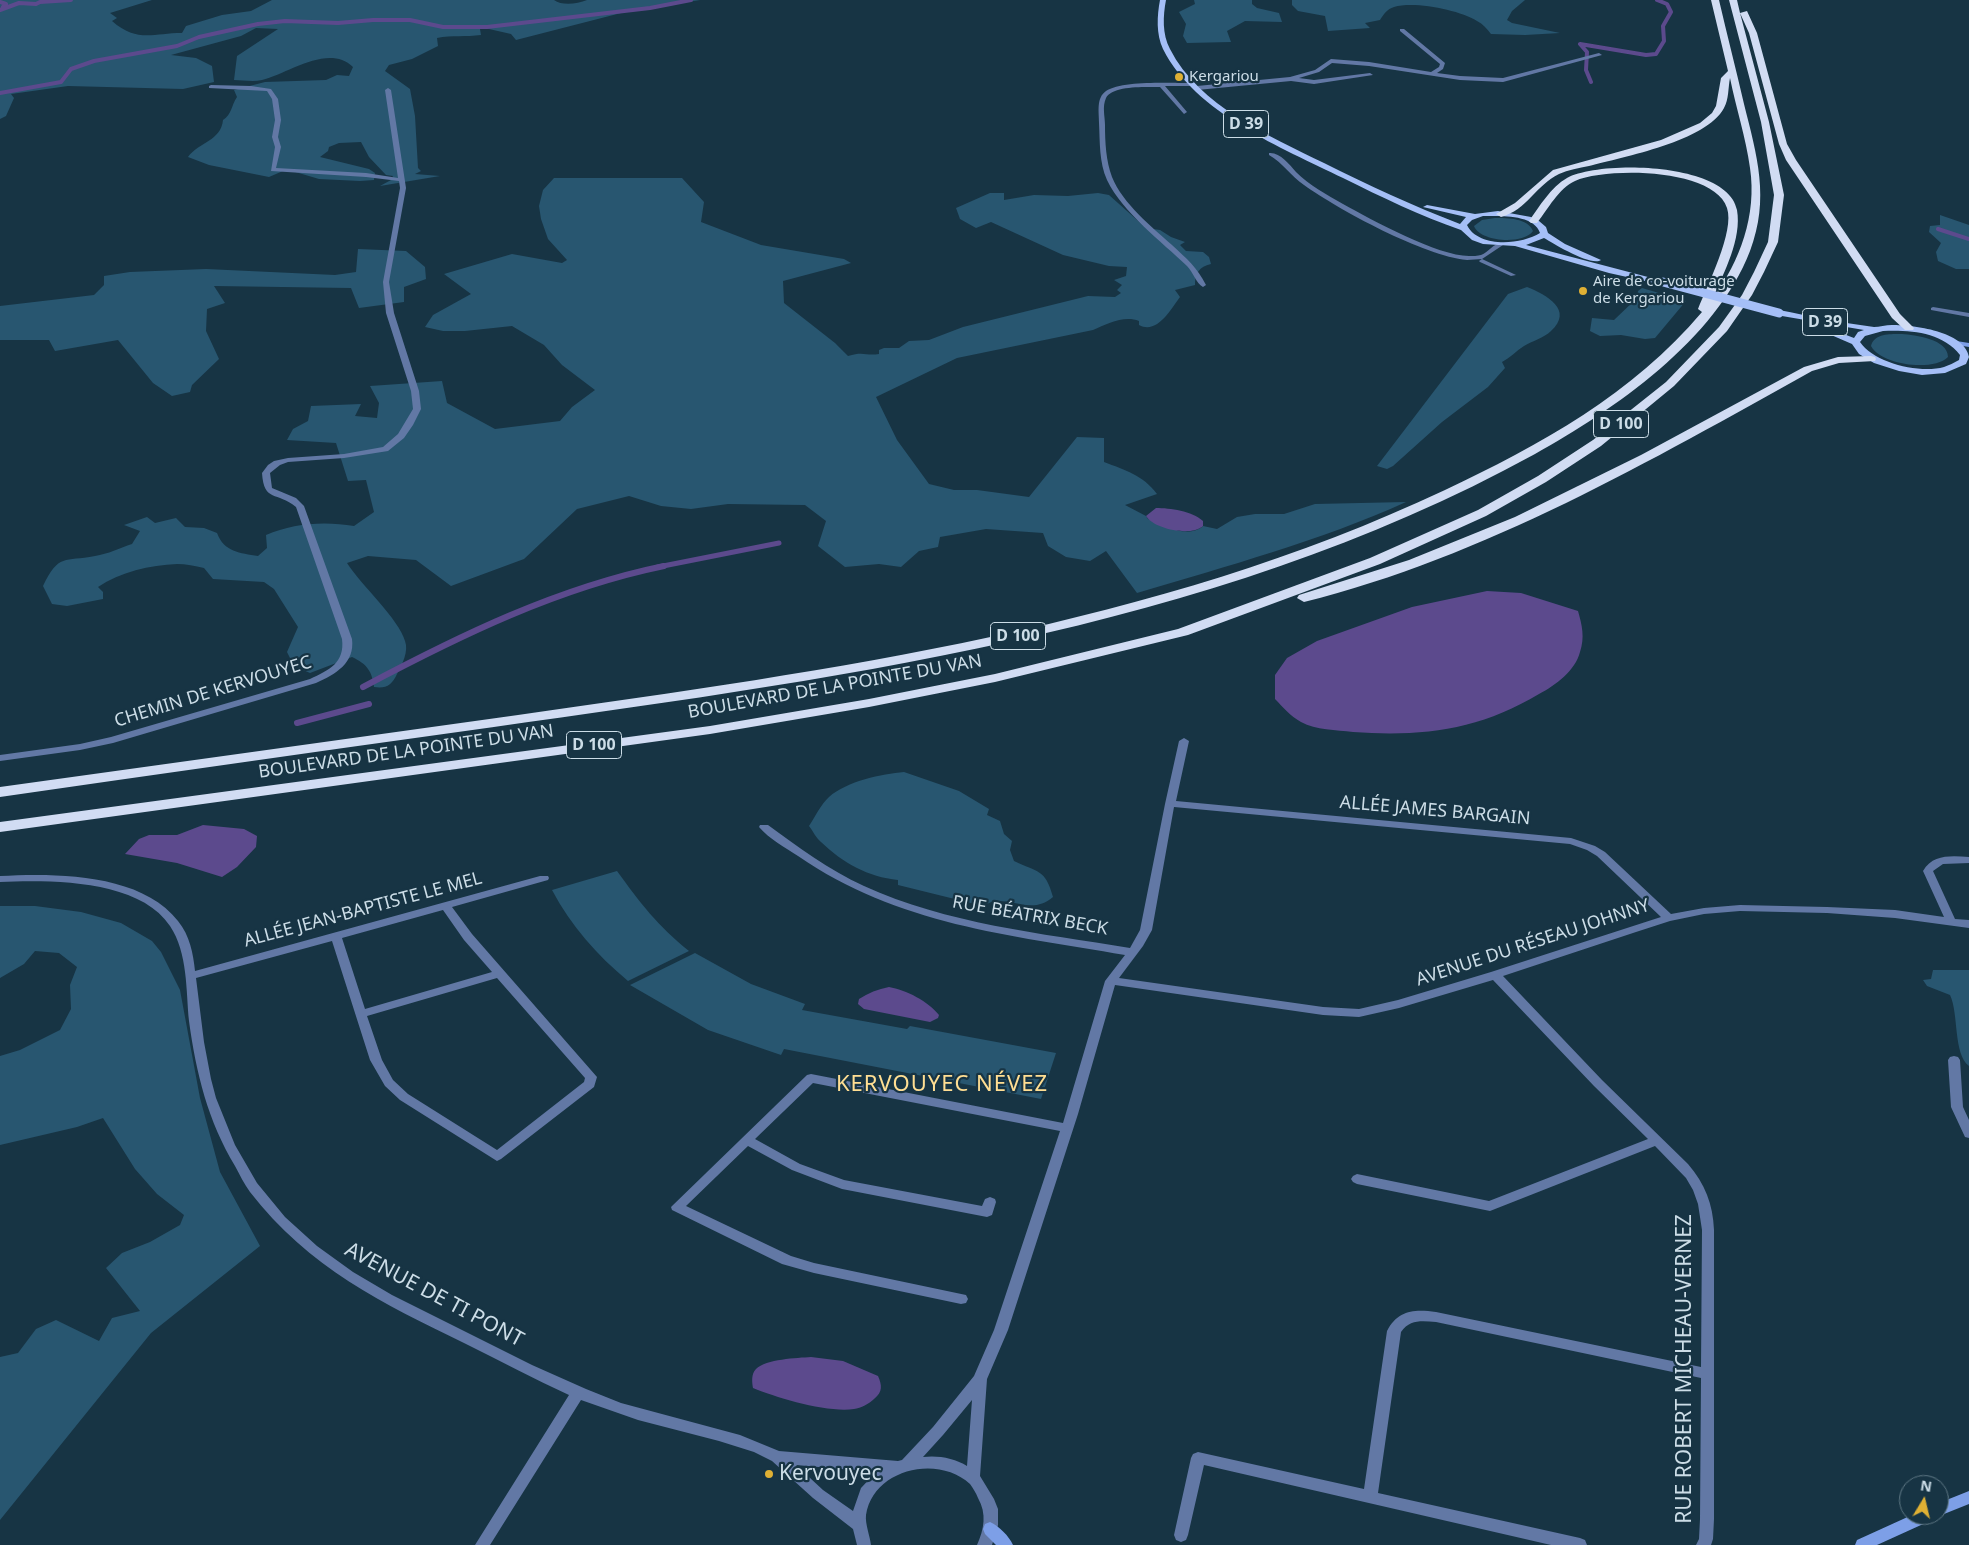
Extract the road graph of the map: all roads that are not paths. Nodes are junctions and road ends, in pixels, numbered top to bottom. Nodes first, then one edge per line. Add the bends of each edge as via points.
1 (1163, 0) edge
2 (1715, 0) edge
3 (1733, 0) edge
4 (1739, 0) edge
5 (1402, 30) dead end
6 (1599, 55) dead end
7 (1733, 71) junction
8 (1431, 74) junction
9 (1370, 75) dead end
10 (1291, 79) junction
11 (1162, 86) junction
12 (1195, 86) junction
13 (212, 87) dead end
14 (388, 90) dead end
15 (1184, 112) dead end
16 (1271, 154) dead end
17 (402, 180) junction
18 (1388, 196) junction
19 (1501, 214) junction
20 (1475, 216) junction
21 (1534, 221) junction
22 (1463, 228) junction
23 (1544, 234) junction
24 (1482, 240) junction
25 (1501, 244) junction
26 (1516, 244) junction
27 (1482, 259) junction
28 (1465, 264) dead end
29 (1513, 275) dead end
30 (1639, 276) junction
31 (1203, 286) dead end
32 (1933, 309) dead end
33 (1779, 313) junction
34 (1969, 315) edge
35 (1697, 325) junction
36 (1909, 328) junction
37 (1872, 329) junction
38 (1855, 342) junction
39 (1953, 342) junction
40 (1969, 345) edge
41 (1871, 359) junction
42 (1966, 361) edge
43 (1183, 632) junction
44 (1184, 741) dead end
45 (0, 758) edge
46 (0, 792) edge
47 (1170, 804) junction
48 (0, 828) edge
49 (764, 828) dead end
50 (1969, 860) edge
51 (544, 878) dead end
52 (0, 879) edge
53 (446, 906) junction
54 (1669, 918) junction
55 (1951, 921) junction
56 (1969, 924) edge
57 (336, 937) junction
58 (1132, 952) junction
59 (500, 973) junction
60 (1496, 975) junction
61 (191, 976) junction
62 (1111, 981) junction
63 (360, 1014) junction
64 (1954, 1060) dead end
65 (1067, 1128) junction
66 (1969, 1134) edge
67 (746, 1140) junction
68 (1656, 1140) junction
69 (1357, 1179) dead end
70 (990, 1202) dead end
71 (961, 1299) dead end
72 (1708, 1374) junction
73 (980, 1379) junction
74 (578, 1393) junction
75 (777, 1457) junction
76 (903, 1465) junction
77 (974, 1478) junction
78 (1969, 1497) edge
79 (1370, 1498) junction
80 (1949, 1506) edge
81 (858, 1524) junction
82 (1905, 1525) edge
83 (990, 1530) junction
84 (1181, 1535) dead end
85 (482, 1545) edge
86 (864, 1545) edge
87 (984, 1545) edge
88 (1006, 1545) edge
89 (1580, 1545) edge
90 (1703, 1545) edge
91 (1862, 1545) edge

1 - 12 main road, D 39 via 1160,20 1164,43
2 - 7 highway, BOULEVARD DE LA POINTE DU VAN / D 100
3 - 43 highway, BOULEVARD DE LA POINTE DU VAN / D 100 via 1765,122 1779,195 1773,242 1746,295 1717,335 1686,369 1597,443 1482,513 1376,561
4 - 36 highway via 1791,160 1896,316
5 - 8 street via 1443,64
6 - 8 street via 1503,80
7 - 19 highway via 1725,78 1721,106 1703,124 1672,139 1556,172 1541,182 1518,207
7 - 35 highway, BOULEVARD DE LA POINTE DU VAN / D 100 via 1755,168 1757,184 1753,223 1735,272
8 - 10 street via 1331,61 1316,71
9 - 10 street via 1314,82
10 - 12 street
11 - 12 street
11 - 15 street
11 - 31 street via 1116,88 1104,95 1105,161 1115,189 1196,271
12 - 18 main road, D 39 via 1262,134
13 - 17 street via 269,90 278,120 275,136 278,147 273,170
14 - 17 street, CHEMIN DE KERVOUYEC
16 - 27 street via 1308,185 1367,219 1438,250
17 - 45 street, CHEMIN DE KERVOUYEC via 386,282 390,313 416,396 414,417 401,436 385,449 288,460 271,467 266,473 269,490 300,506 347,639 345,658 332,672 313,681 113,740
18 - 20 main road, D 39
18 - 22 main road, D 39
19 - 20 main road
19 - 21 main road
20 - 22 main road via 1465,221
21 - 23 main road
21 - 35 highway, D 100 via 1560,187 1571,180 1603,171 1671,174 1707,184 1720,192 1730,200 1733,233
22 - 24 main road
23 - 26 main road via 1535,240
23 - 30 main road, D 39 via 1570,250
24 - 25 main road
24 - 27 street
25 - 26 main road
25 - 27 street
26 - 30 main road, D 39
27 - 28 street
27 - 29 street
30 - 33 main road, D 39, bridge
32 - 34 street
33 - 37 main road, D 39
33 - 38 main road, D 39
35 - 46 highway, BOULEVARD DE LA POINTE DU VAN / D 100 via 1653,371 1580,424 1443,497 1286,560 1085,620 998,641 824,674
36 - 37 main road
36 - 39 main road
37 - 38 main road via 1862,332
38 - 41 main road via 1862,354
39 - 40 street
39 - 42 main road via 1961,349
41 - 42 main road via 1894,368 1923,371 1948,370
41 - 43 highway via 1838,360 1808,369 1583,489 1469,542 1325,592
43 - 48 highway, BOULEVARD DE LA POINTE DU VAN / D 100 via 995,678 803,715
44 - 47 street
47 - 54 street, ALLÉE JAMES BARGAIN via 1571,842 1600,854
47 - 58 street via 1146,930
49 - 58 street, RUE BÉATRIX BECK via 833,875 914,910 1018,935
50 - 55 street via 1937,862 1930,865 1928,871
51 - 53 street, ALLÉE JEAN-BAPTISTE LE MEL
52 - 61 street, AVENUE DE TI PONT via 67,878 119,889 149,902 164,912 182,933
53 - 57 street, ALLÉE JEAN-BAPTISTE LE MEL
53 - 59 street
54 - 55 street, AVENUE DU RÉSEAU JOHNNY via 1718,910 1762,908 1867,912
54 - 60 street, AVENUE DU RÉSEAU JOHNNY
55 - 56 street, AVENUE DU RÉSEAU JOHNNY
57 - 61 street, ALLÉE JEAN-BAPTISTE LE MEL
57 - 63 street
58 - 62 street
59 - 63 street
59 - 63 street via 592,1081 497,1156 394,1090 382,1074
60 - 62 street, AVENUE DU RÉSEAU JOHNNY via 1359,1013 1323,1011
60 - 68 street, RUE ROBERT MICHEAU-VERNEZ
61 - 74 street, AVENUE DE TI PONT via 199,1048 213,1105 229,1146 251,1185 279,1220 315,1253 348,1277 437,1325
62 - 65 street
64 - 66 street via 1957,1107
65 - 67 street via 811,1078
65 - 73 street via 1001,1330
67 - 70 street via 796,1167 842,1184 987,1212
67 - 71 street via 677,1207 787,1260
68 - 69 street via 1490,1206
68 - 72 street, RUE ROBERT MICHEAU-VERNEZ via 1694,1180 1707,1209
72 - 79 street via 1436,1317 1408,1317 1394,1331
72 - 90 street, RUE ROBERT MICHEAU-VERNEZ via 1707,1519
73 - 76 street via 938,1431
73 - 77 street
74 - 75 street, AVENUE DE TI PONT via 643,1416 755,1446
74 - 85 street
75 - 76 street, AVENUE DE TI PONT via 875,1466
75 - 81 street, AVENUE DE TI PONT
76 - 77 street, AVENUE DE TI PONT via 925,1461 943,1463
76 - 81 street via 886,1472 864,1495
77 - 83 street via 989,1501
78 - 80 street
79 - 84 street via 1198,1458
79 - 89 street
81 - 86 street
82 - 91 street
83 - 87 street
83 - 88 street

